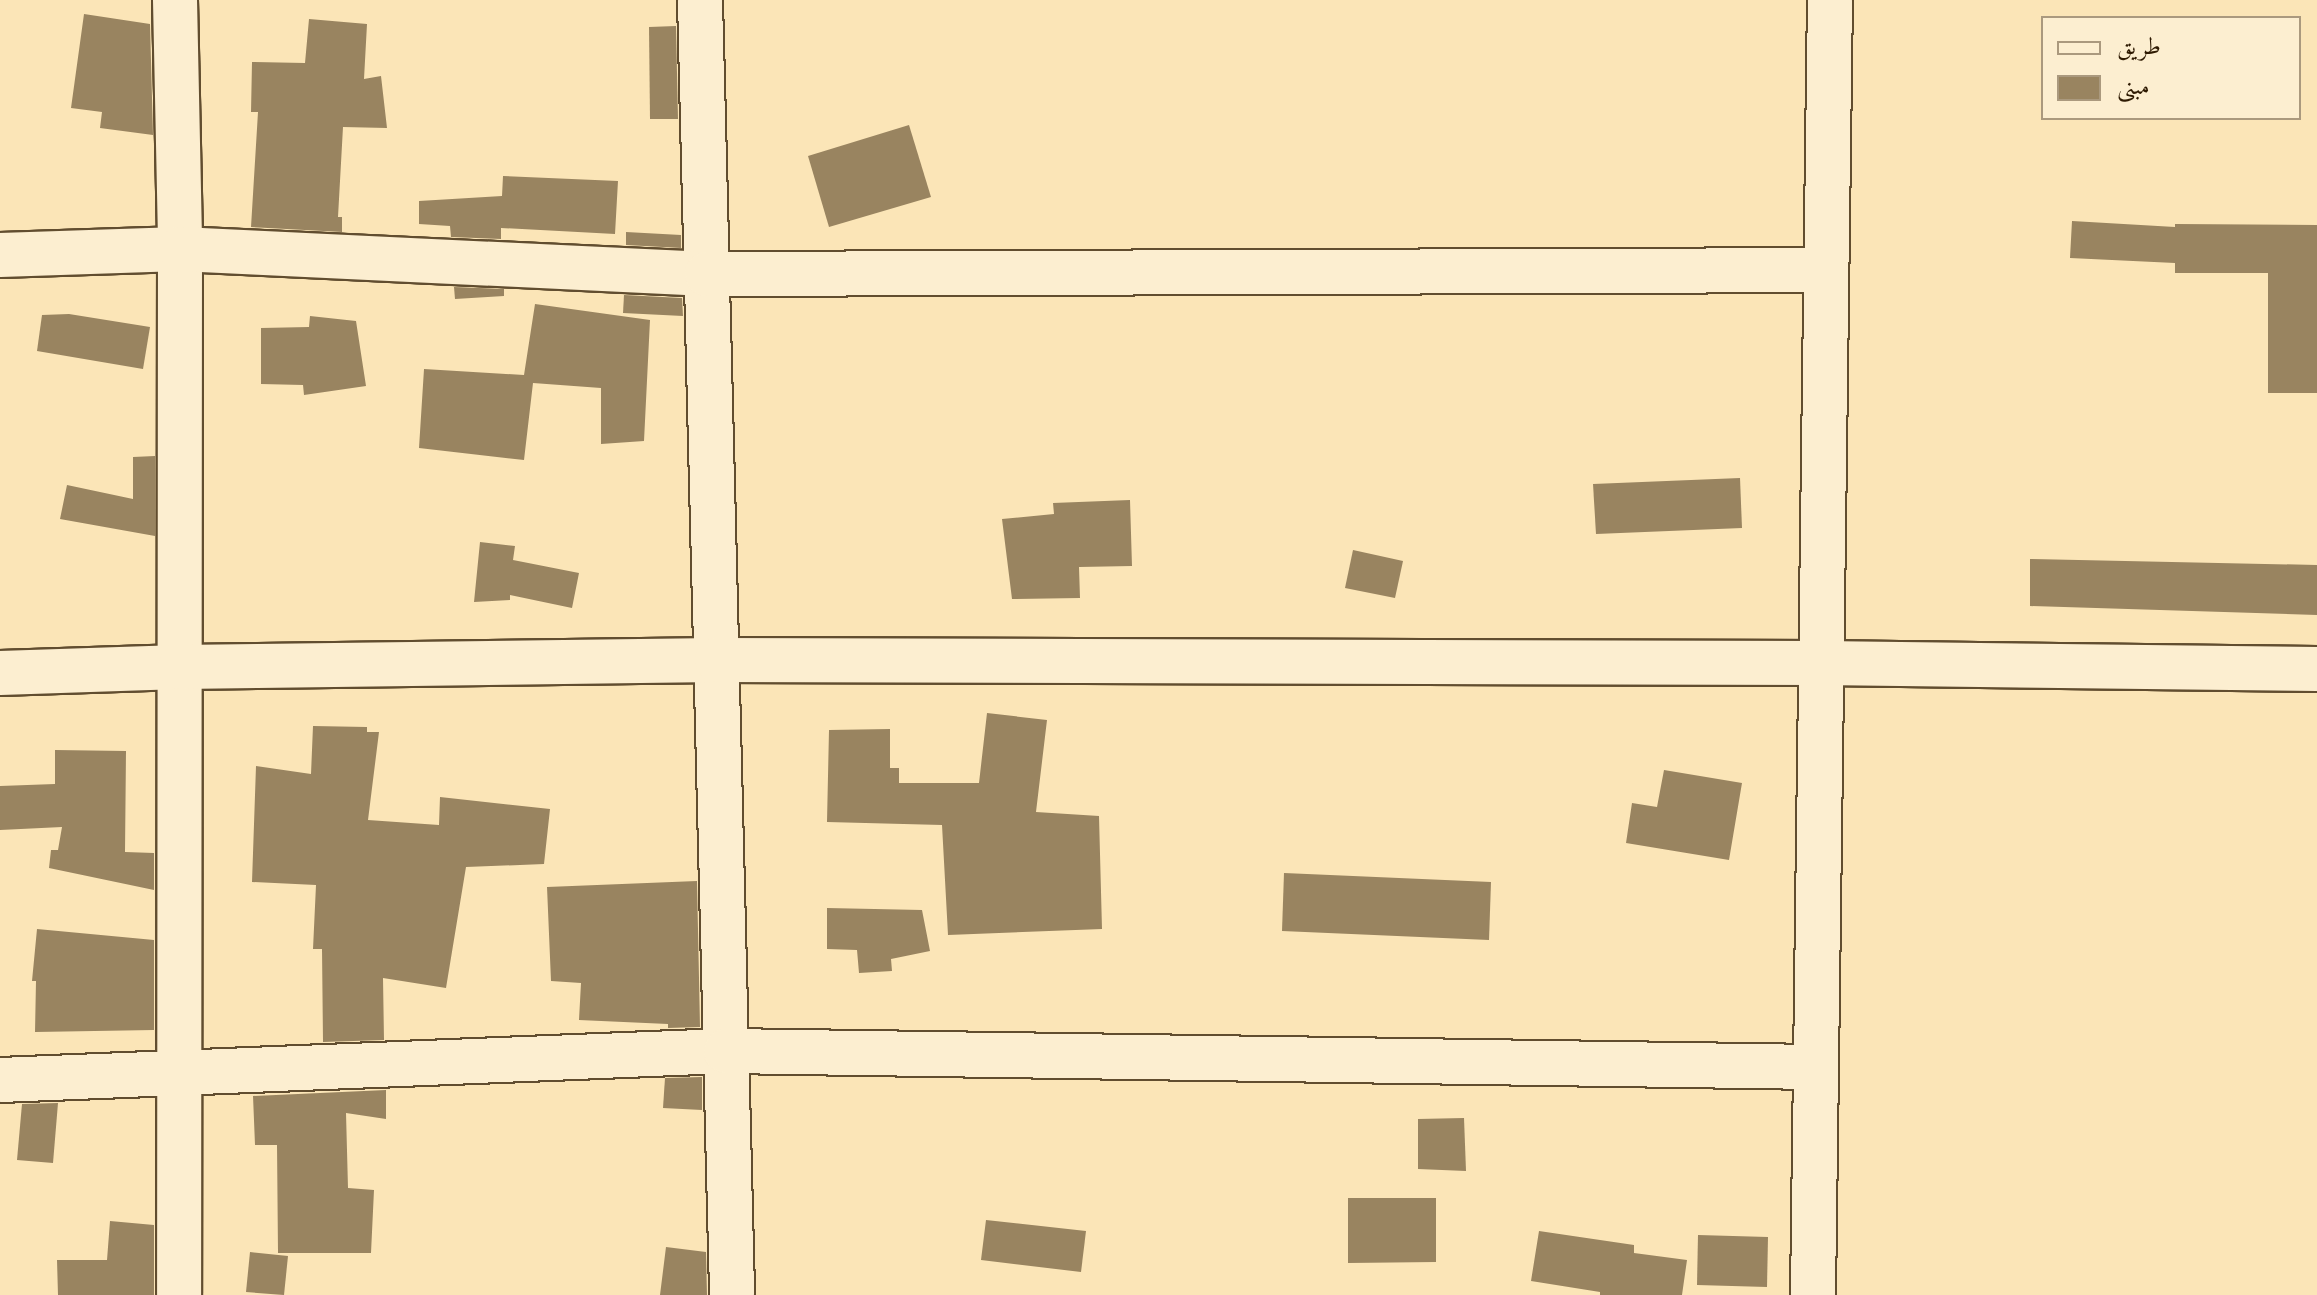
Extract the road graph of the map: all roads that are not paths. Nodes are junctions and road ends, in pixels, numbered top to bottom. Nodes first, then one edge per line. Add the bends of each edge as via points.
1 (175, 0) edge
2 (700, 0) edge
3 (1830, 0) edge
4 (180, 249) junction
5 (0, 255) edge
6 (1826, 270) junction
7 (707, 274) junction
8 (717, 660) junction
9 (1821, 663) junction
10 (180, 667) junction
11 (2317, 669) edge
12 (0, 673) edge
13 (726, 1051) junction
14 (1816, 1067) junction
15 (179, 1073) junction
16 (0, 1080) edge
17 (179, 1295) edge
18 (732, 1295) edge
19 (1813, 1295) edge

1 - 4 street
2 - 7 street
3 - 6 street
4 - 5 street
4 - 7 street
4 - 10 street
6 - 7 street
6 - 9 street
7 - 8 street
8 - 9 street
8 - 10 street
8 - 13 street
9 - 11 street
9 - 14 street
10 - 12 street
10 - 15 street
13 - 14 street
13 - 15 street
13 - 18 street
14 - 19 street
15 - 16 street
15 - 17 street

